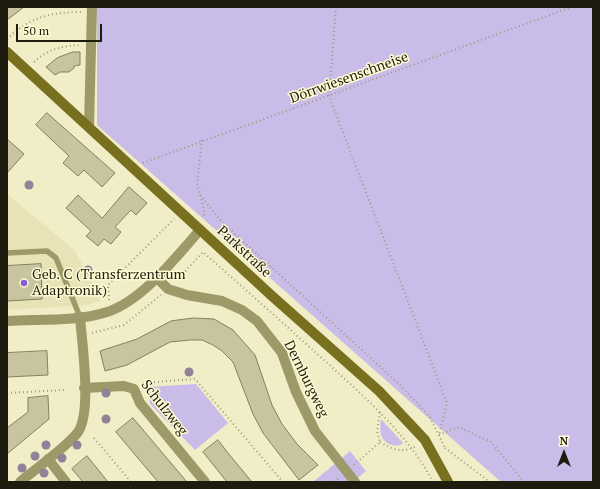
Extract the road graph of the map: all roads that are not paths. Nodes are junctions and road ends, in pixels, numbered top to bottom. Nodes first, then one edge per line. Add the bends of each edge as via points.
1 (92, 9) edge
2 (7, 52) edge
3 (89, 127) junction
4 (198, 229) junction
5 (7, 253) edge
6 (156, 277) junction
7 (80, 317) junction
8 (7, 320) edge
9 (84, 388) junction
10 (48, 459) junction
11 (20, 482) edge
12 (66, 482) edge
13 (205, 482) edge
14 (355, 482) edge
15 (448, 482) edge

1 - 3 street
2 - 3 street, Parkstraße
3 - 4 street, Parkstraße
4 - 6 street
4 - 15 street, Parkstraße via 379,391 425,440
5 - 7 lane via 47,251 56,258
6 - 7 street via 118,307
6 - 14 street, Dernburgweg via 168,289 222,301 242,310 257,321 282,353 296,392 315,431
7 - 8 street
7 - 9 street
9 - 10 street via 85,410 81,427 72,439
9 - 13 street, Schulzweg via 124,386 134,389 140,403
10 - 11 street
10 - 12 street

